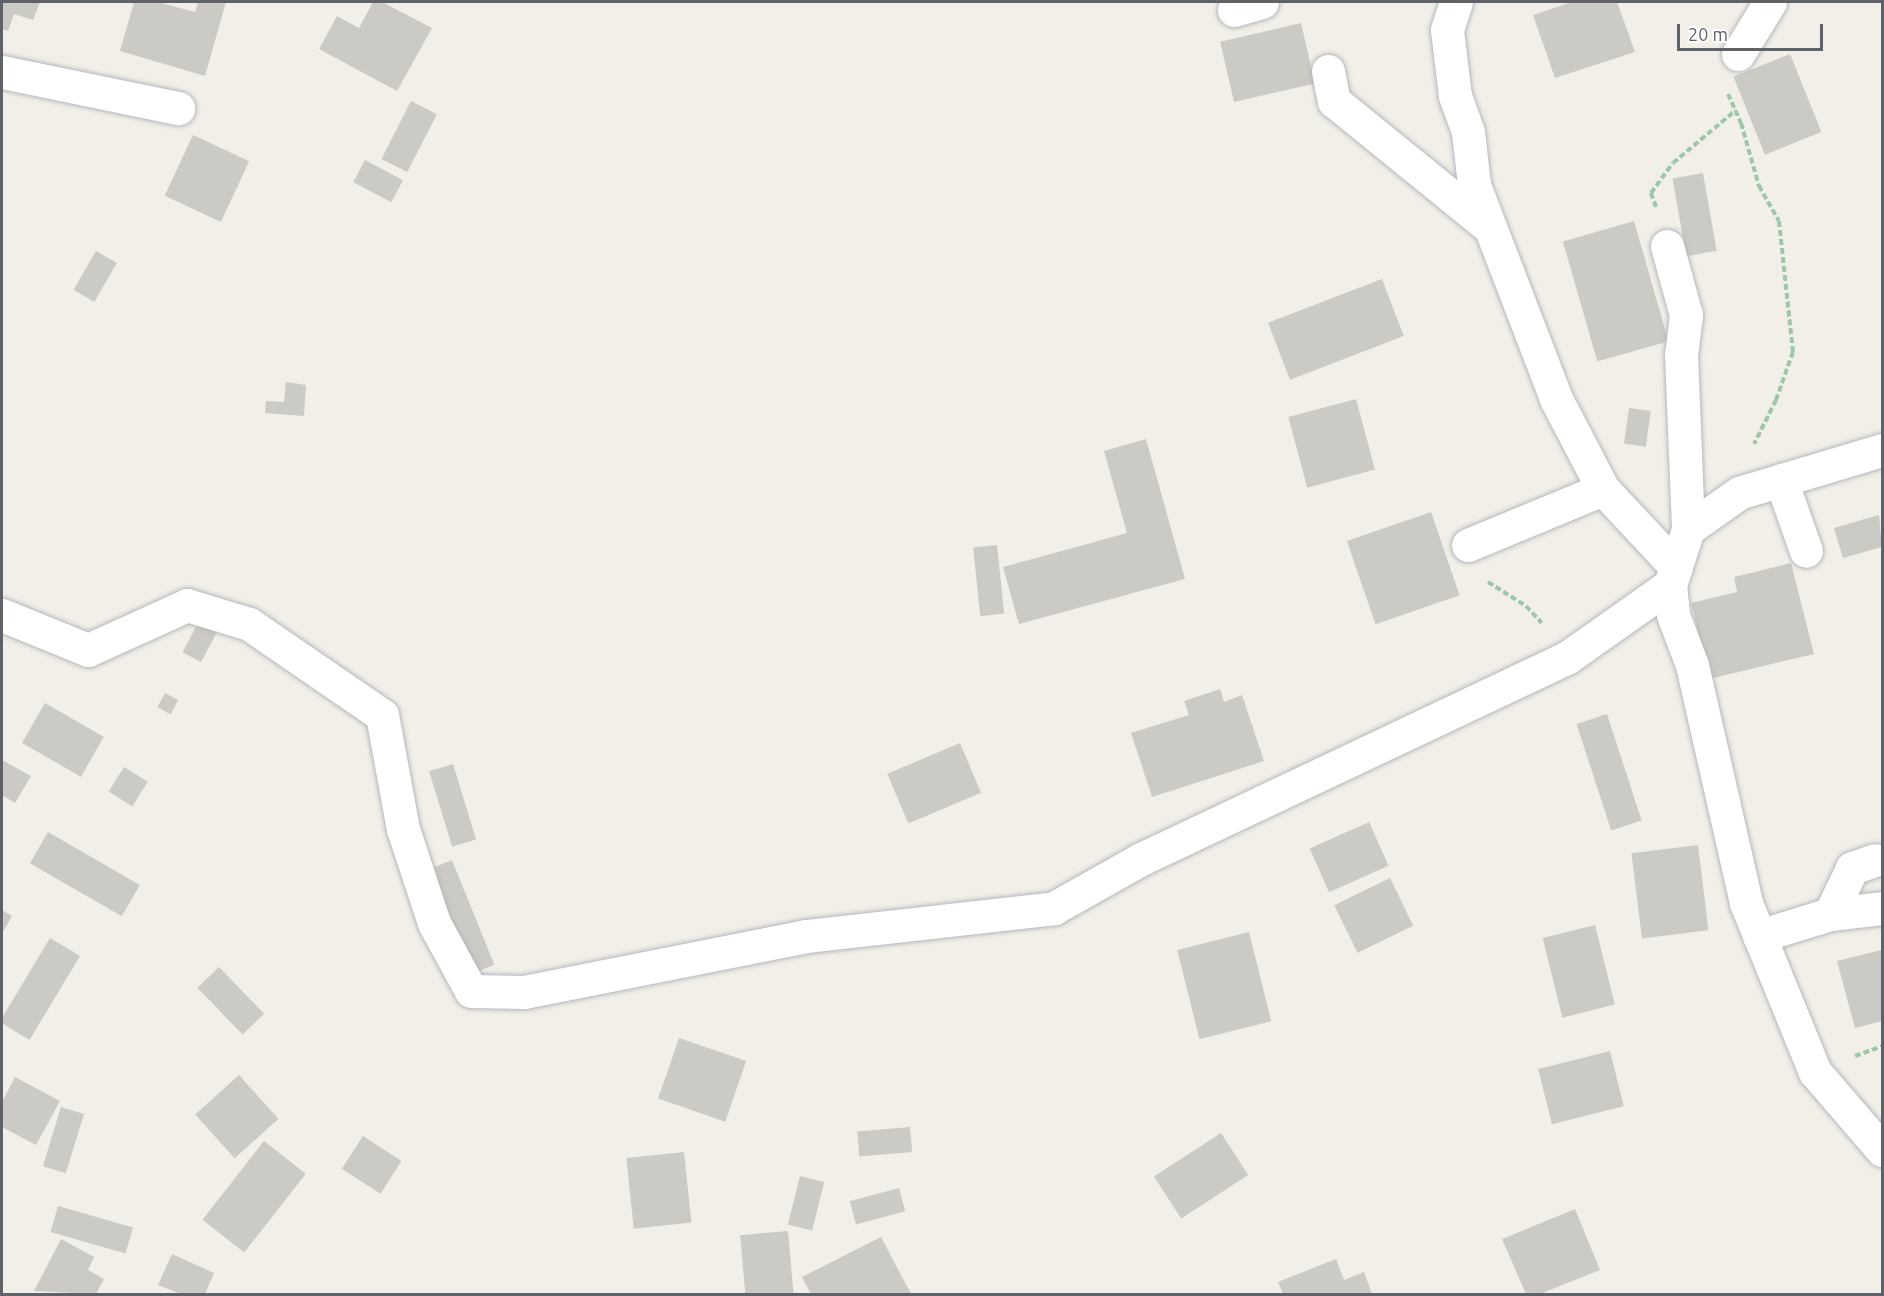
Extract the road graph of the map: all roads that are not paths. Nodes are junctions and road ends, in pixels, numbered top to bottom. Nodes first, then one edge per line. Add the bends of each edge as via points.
1 (1456, 2) edge
2 (1770, 2) edge
3 (1738, 54) road end
4 (1328, 71) dead end
5 (2, 72) edge
6 (178, 108) dead end
7 (1491, 229) junction
8 (1667, 246) road end
9 (1882, 450) edge
10 (1781, 480) junction
11 (1603, 489) junction
12 (1688, 529) junction
13 (1468, 545) road end
14 (1806, 550) dead end
15 (1673, 576) junction
16 (2, 615) edge
17 (1875, 860) dead end
18 (1882, 908) edge
19 (1830, 914) junction
20 (1759, 936) junction
21 (1882, 1150) edge

1 - 7 street via 1447,30 1455,96 1468,132 1474,185
2 - 3 street
4 - 7 street via 1334,101
5 - 6 street
7 - 11 street via 1556,399
8 - 12 street via 1686,315 1681,354
9 - 10 street
10 - 12 street via 1739,493
10 - 14 street
11 - 13 street
11 - 15 street
12 - 15 street
15 - 16 street via 1568,657 1151,854 1054,908 806,936 525,992 471,991 434,923 403,829 382,715 249,624 187,605 88,650
15 - 20 street via 1673,615 1692,665 1746,903
17 - 19 street via 1852,868
18 - 19 street
19 - 20 street
20 - 21 street via 1815,1072

